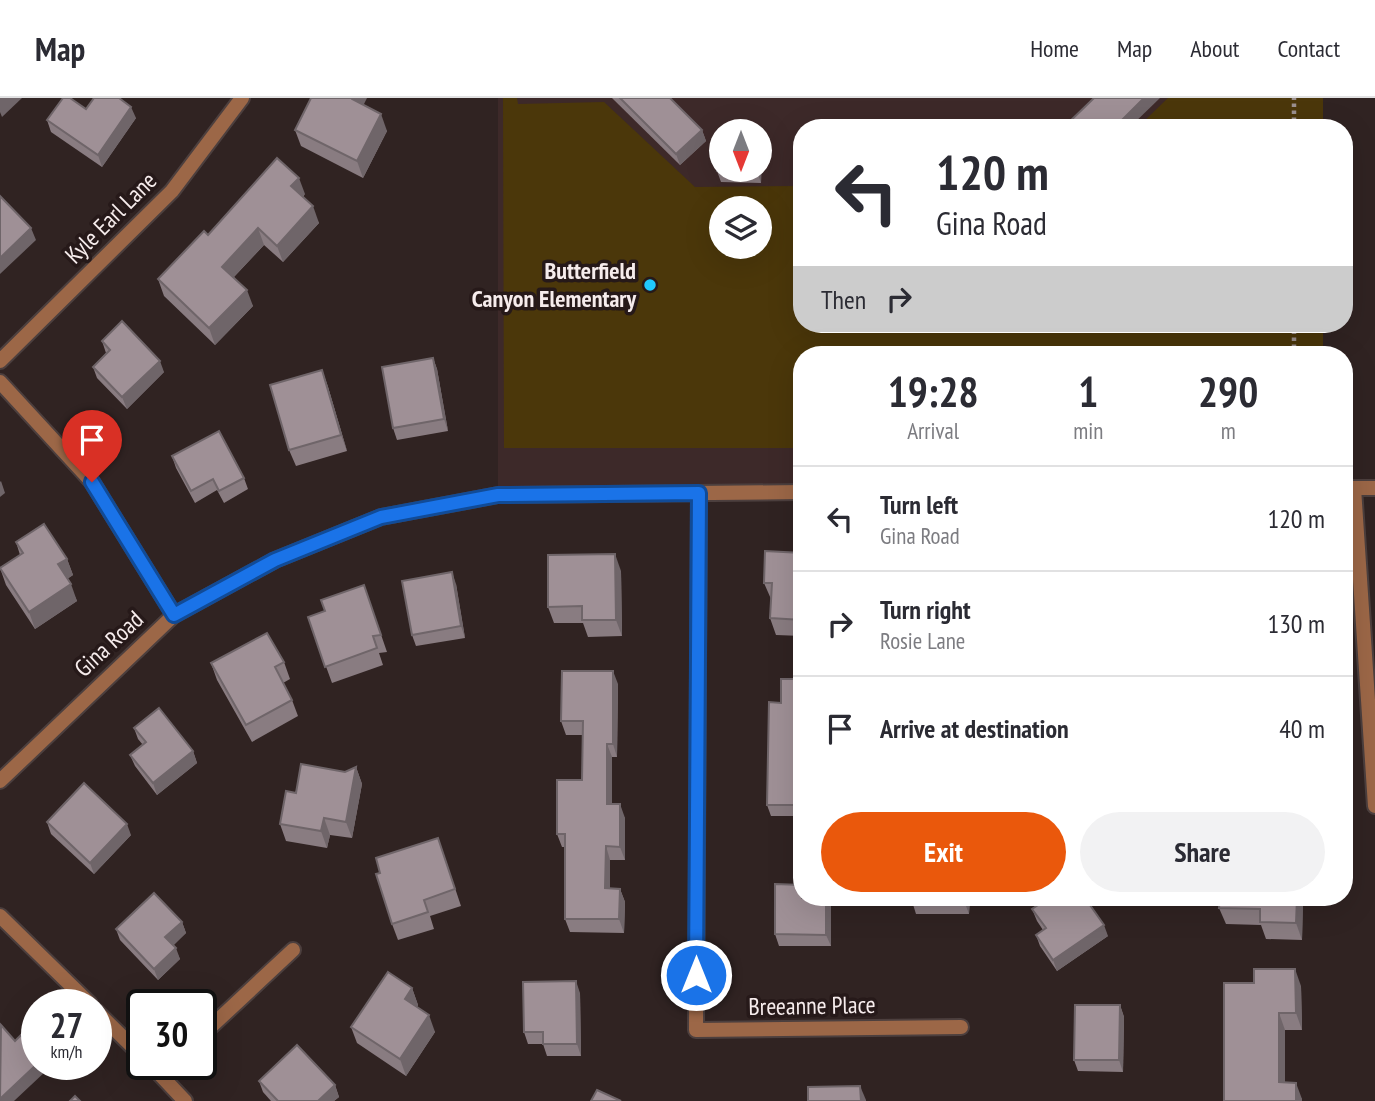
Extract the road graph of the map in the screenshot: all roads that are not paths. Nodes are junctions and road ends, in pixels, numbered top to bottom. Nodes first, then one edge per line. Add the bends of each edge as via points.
1 (238, 99) edge
2 (0, 361) edge
3 (0, 382) edge
4 (1353, 488) edge
5 (1375, 488) edge
6 (793, 492) edge
7 (699, 493) junction
8 (1353, 537) edge
9 (174, 615) junction
10 (0, 781) edge
11 (1375, 806) edge
12 (0, 916) edge
13 (293, 950) dead end
14 (75, 989) edge
15 (217, 1021) edge
16 (112, 1027) edge
17 (961, 1027) dead end
18 (126, 1040) edge
19 (170, 1080) edge
20 (185, 1101) edge

1 - 2 street, Kyle Earl Lane via 172,191
3 - 9 street via 92,482
4 - 5 street
6 - 7 street, Gina Road
7 - 9 street, Gina Road via 498,495 381,517 275,560
7 - 17 street, Breeanne Place via 696,1030
8 - 11 street
9 - 10 street, Gina Road
12 - 14 street
13 - 15 street
16 - 18 street
19 - 20 street

